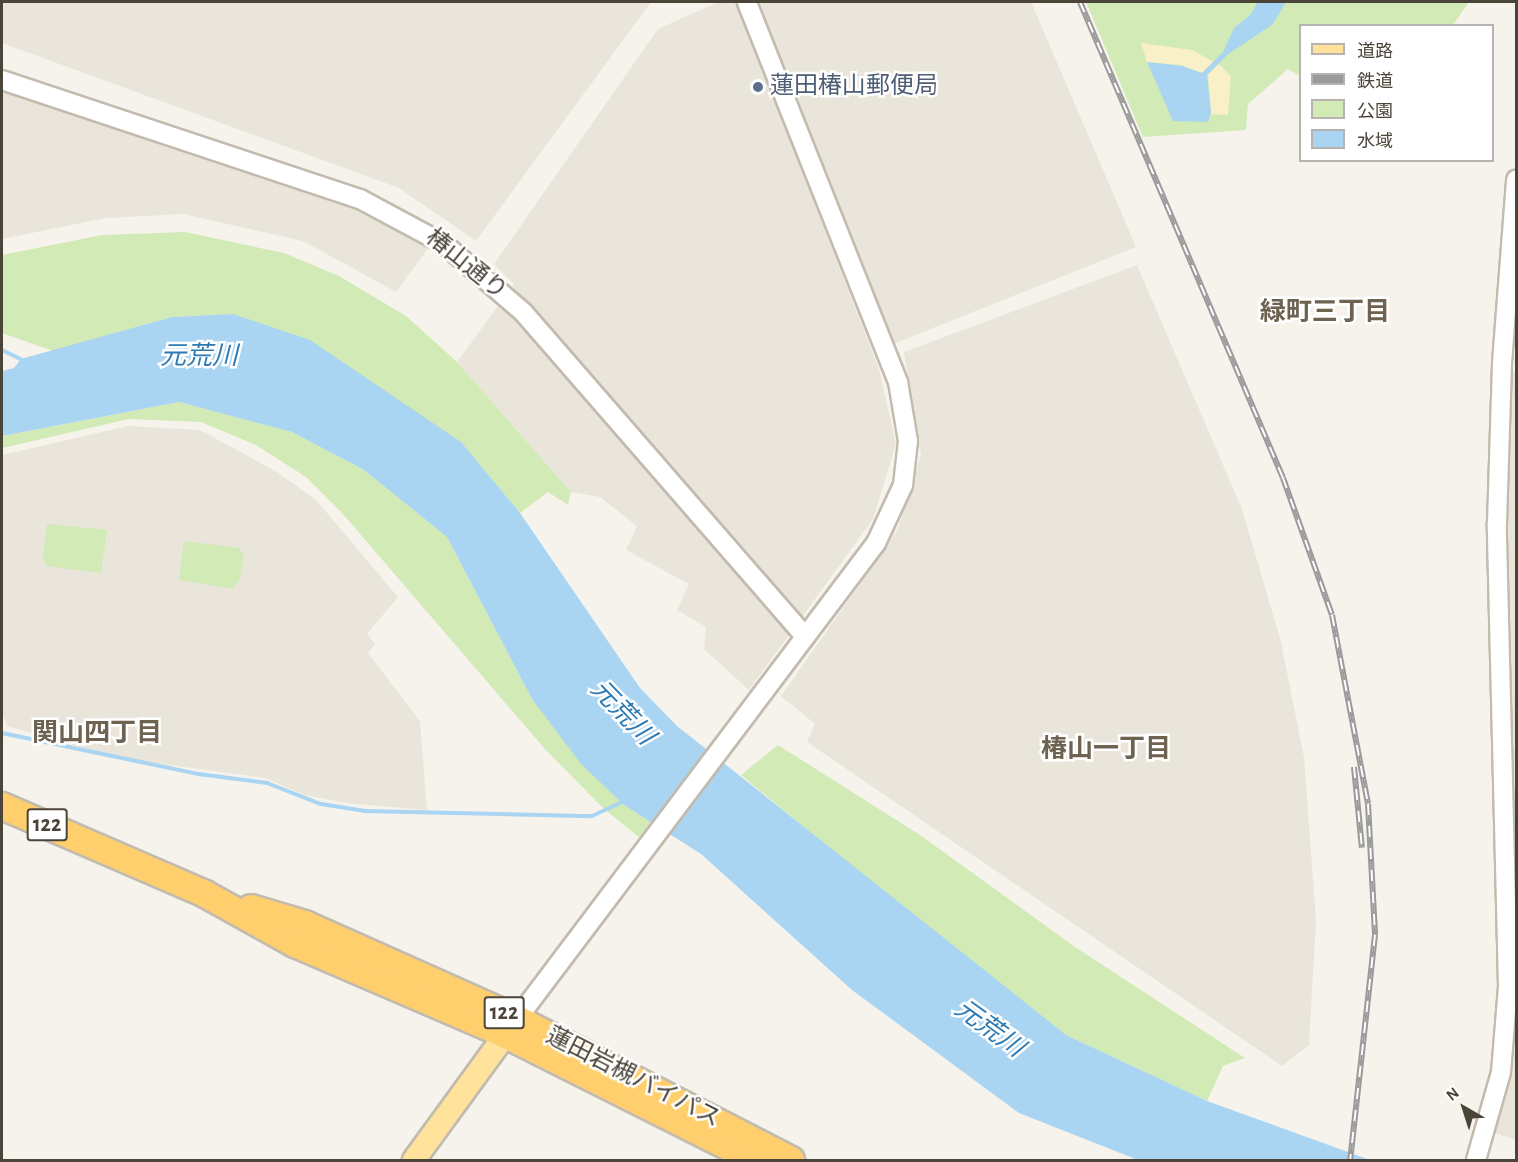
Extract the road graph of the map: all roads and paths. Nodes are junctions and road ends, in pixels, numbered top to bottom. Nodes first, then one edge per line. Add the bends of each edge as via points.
1 (747, 2) edge
2 (2, 80) edge
3 (1516, 180) edge
4 (806, 636) junction
5 (2, 789) edge
6 (2, 806) edge
7 (2, 823) edge
8 (300, 934) junction
9 (512, 1027) junction
10 (414, 1161) edge
11 (754, 1161) edge
12 (790, 1161) edge
13 (1476, 1161) edge

1 - 4 street via 888,355 906,420 903,485 887,523
2 - 4 street, 椿山通り via 338,191 416,226 444,244 523,312
3 - 13 street via 1502,363 1497,523 1508,987 1501,1072
4 - 9 street
5 - 8 highway, 122 via 180,865
6 - 8 highway, 蓮田岩槻バイパス / 122
7 - 8 highway, 122
8 - 9 highway, 蓮田岩槻バイパス / 122
9 - 10 main road
9 - 11 highway, 蓮田岩槻バイパス / 122
9 - 12 highway, 蓮田岩槻バイパス / 122

